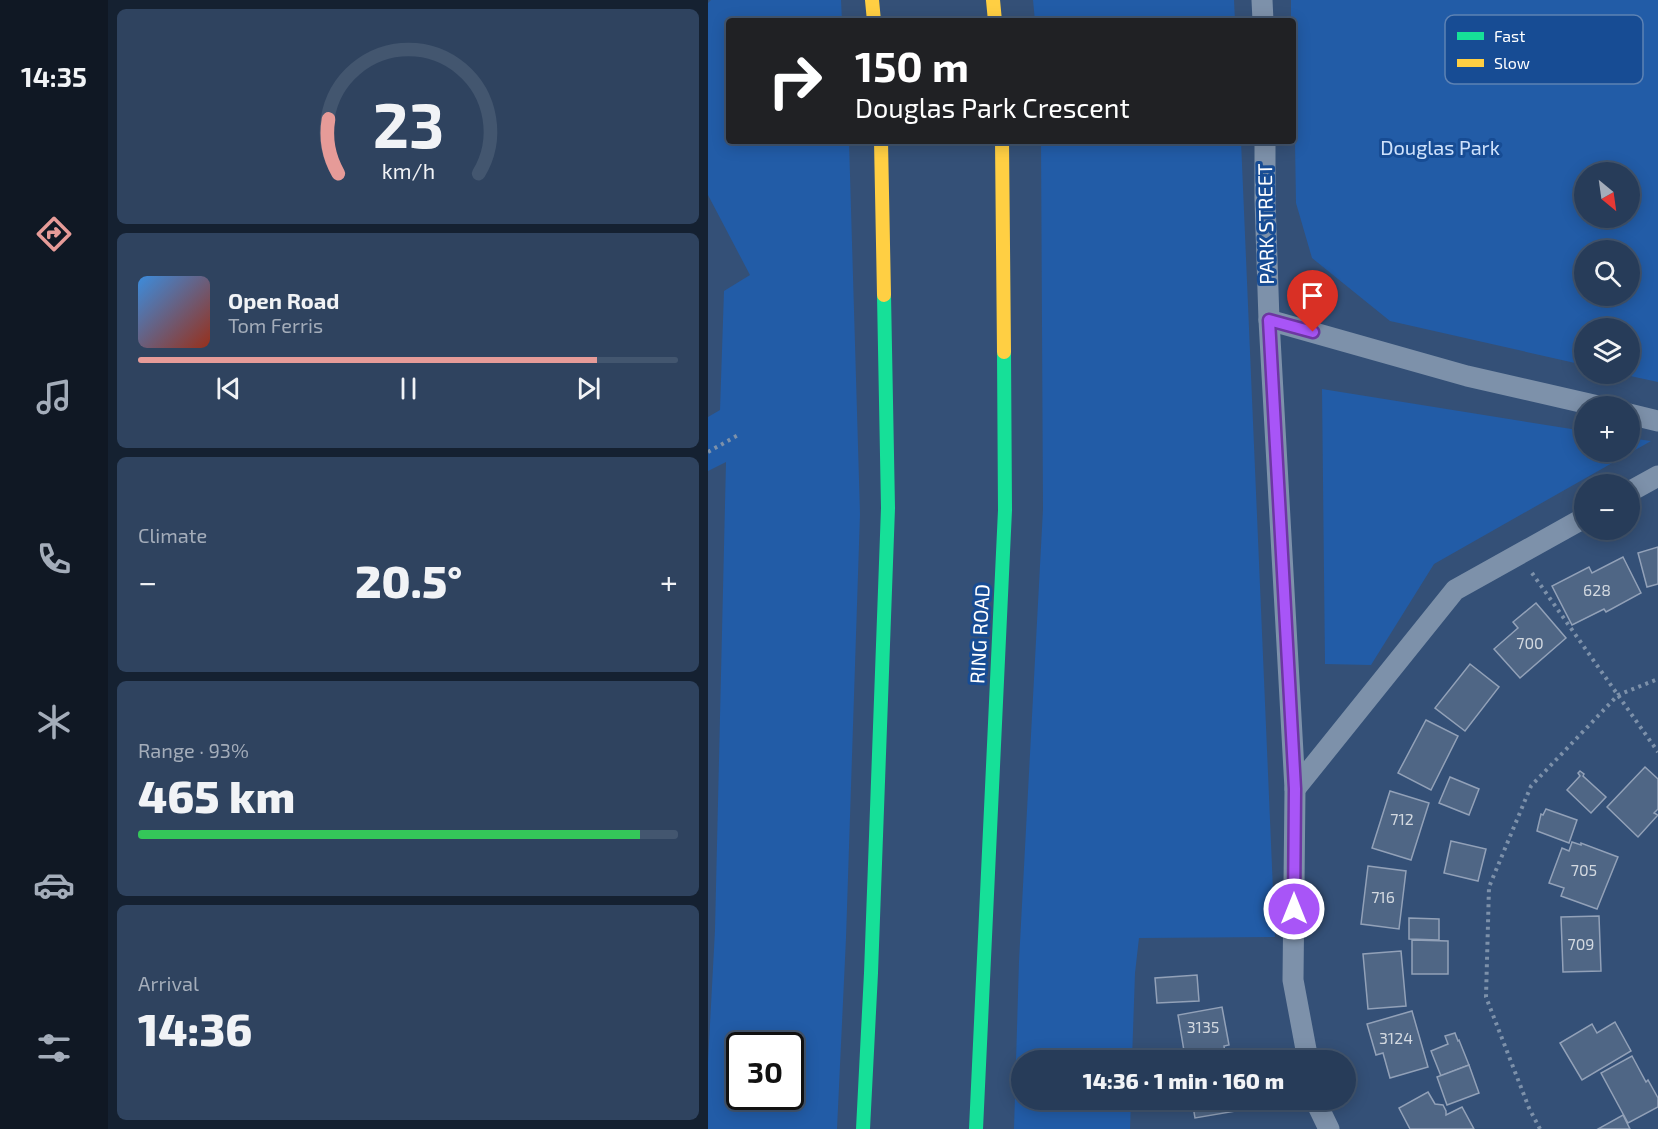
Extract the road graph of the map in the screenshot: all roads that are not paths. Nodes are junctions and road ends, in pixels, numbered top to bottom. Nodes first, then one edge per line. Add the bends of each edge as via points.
1 (872, 0) edge
2 (993, 0) edge
3 (1262, 0) edge
4 (874, 18) edge
5 (994, 18) edge
6 (1263, 18) edge
7 (881, 144) edge
8 (1002, 144) edge
9 (1265, 144) edge
10 (1269, 320) junction
11 (1574, 401) edge
12 (1640, 417) edge
13 (1658, 421) edge
14 (1658, 476) edge
15 (1640, 486) edge
16 (1574, 524) edge
17 (1295, 789) junction
18 (1306, 1050) edge
19 (1320, 1110) edge
20 (863, 1129) edge
21 (976, 1129) edge
22 (1329, 1129) edge

1 - 4 highway
2 - 5 highway
3 - 6 street
7 - 20 highway via 888,508
8 - 21 highway, RING ROAD via 1005,510
9 - 10 street, PARK STREET
10 - 11 street via 1467,376
10 - 17 street, PARK STREET
12 - 13 street
14 - 15 street
16 - 17 street via 1455,590
17 - 18 street, PARK STREET via 1293,980
19 - 22 street

